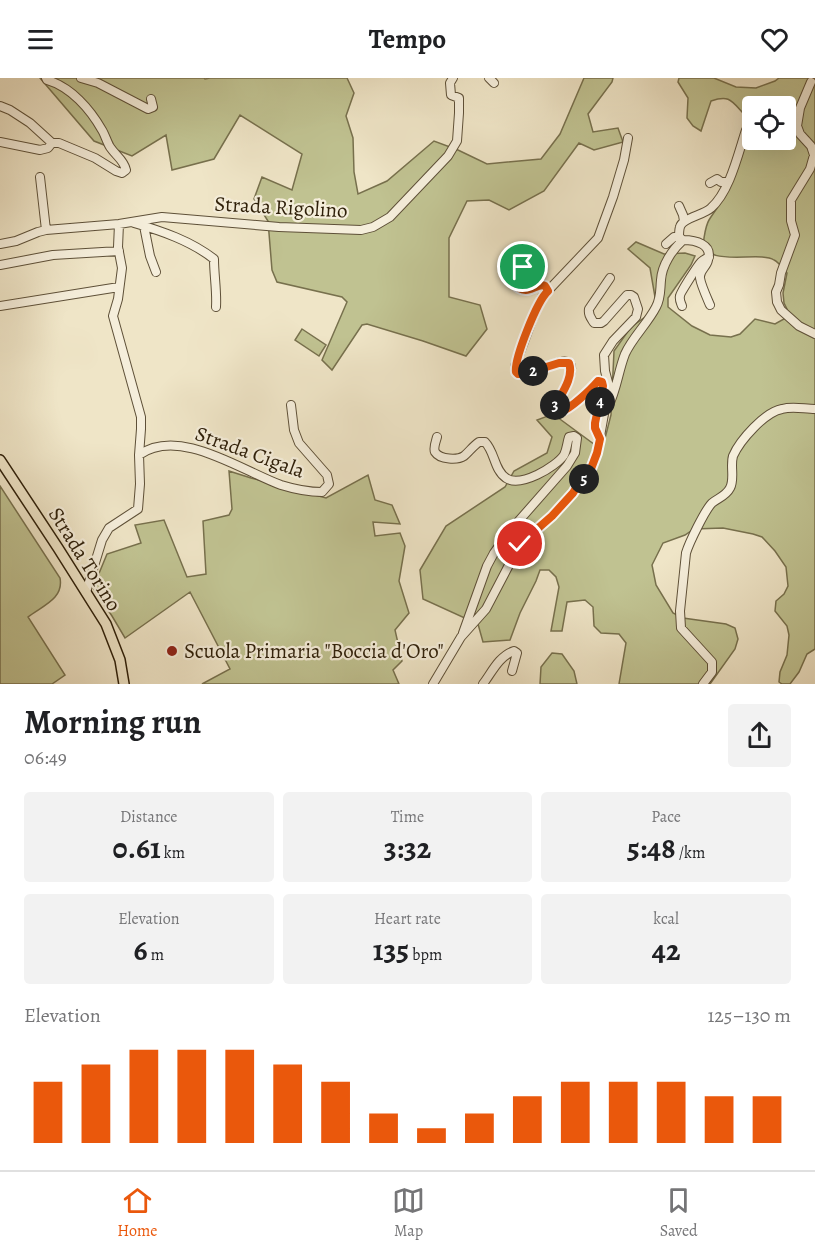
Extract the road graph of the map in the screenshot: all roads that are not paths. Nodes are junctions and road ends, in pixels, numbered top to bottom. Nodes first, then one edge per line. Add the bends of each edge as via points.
1 (46, 78) edge
2 (81, 78) edge
3 (453, 78) edge
4 (811, 82) dead end
5 (151, 99) dead end
6 (0, 106) edge
7 (628, 138) dead end
8 (0, 142) edge
9 (742, 142) edge
10 (52, 143) junction
11 (40, 177) dead end
12 (728, 182) junction
13 (710, 183) dead end
14 (679, 206) dead end
15 (684, 221) junction
16 (130, 222) junction
17 (119, 224) junction
18 (144, 226) junction
19 (46, 230) junction
20 (681, 238) junction
21 (0, 244) edge
22 (666, 244) dead end
23 (524, 250) dead end
24 (119, 251) junction
25 (709, 257) junction
26 (540, 260) dead end
27 (526, 263) junction
28 (0, 265) edge
29 (156, 272) dead end
30 (610, 278) dead end
31 (119, 287) junction
32 (548, 291) junction
33 (710, 305) dead end
34 (0, 306) edge
35 (682, 306) dead end
36 (216, 308) dead end
37 (815, 334) edge
38 (291, 405) dead end
39 (815, 409) edge
40 (604, 413) junction
41 (437, 437) dead end
42 (600, 439) junction
43 (139, 455) junction
44 (0, 460) edge
45 (86, 592) junction
46 (461, 637) junction
47 (512, 671) dead end
48 (124, 684) edge
49 (433, 684) edge
50 (483, 684) edge
51 (703, 684) edge

1 - 10 street via 67,88 87,109 126,170 116,171 95,158
2 - 5 street via 148,109 153,107
3 - 16 street, Strada Rigolino via 451,94 459,98 457,141 448,156 390,217 373,227 361,230 231,224 179,218
4 - 37 street via 800,108 798,126 814,155 791,200 795,235 776,292 781,310
6 - 10 street via 30,123
7 - 32 street via 603,230
8 - 10 street via 40,150
9 - 12 street
11 - 19 street
12 - 13 street via 717,179
12 - 15 street via 711,208
14 - 15 street
15 - 20 street via 680,226
16 - 17 street, Strada Rigolino
16 - 18 street
17 - 19 street, Strada Rigolino
17 - 24 street
18 - 29 street
18 - 36 street via 175,237 214,259
19 - 21 street, Strada Rigolino
20 - 22 street via 674,237
20 - 25 street via 703,244
20 - 40 street via 664,266 657,307 627,351
23 - 27 street
24 - 28 street via 53,255
24 - 31 street
25 - 33 street via 700,280
25 - 35 street via 698,265 682,290
26 - 27 street
27 - 32 street via 515,274 515,285 527,290 543,286
30 - 40 street via 589,309 594,322 604,321 627,295 634,297 638,309 636,317 612,340 604,355 609,386
31 - 34 street
31 - 43 street via 113,316 141,417
32 - 42 street via 540,300 515,371 524,374 569,363 571,374 555,406 558,411 601,381 595,428
38 - 43 street, Strada Cigala via 299,443 327,474 330,484 322,492 281,485 187,446 160,446
39 - 51 street via 775,411 742,440 733,457 731,487 711,504 688,544 681,628 712,662 712,672
40 - 42 street
41 - 46 street via 434,449 438,455 452,459 485,442 502,475 515,481 550,467 565,453 569,437 574,435 577,440 567,466 494,553
42 - 46 street via 589,474 552,516 520,544 486,609
43 - 45 street via 138,509 109,528
44 - 45 main road, Strada Torino
45 - 48 main road, Strada Torino via 112,637
46 - 49 street
47 - 50 street via 517,653 514,651 495,666

